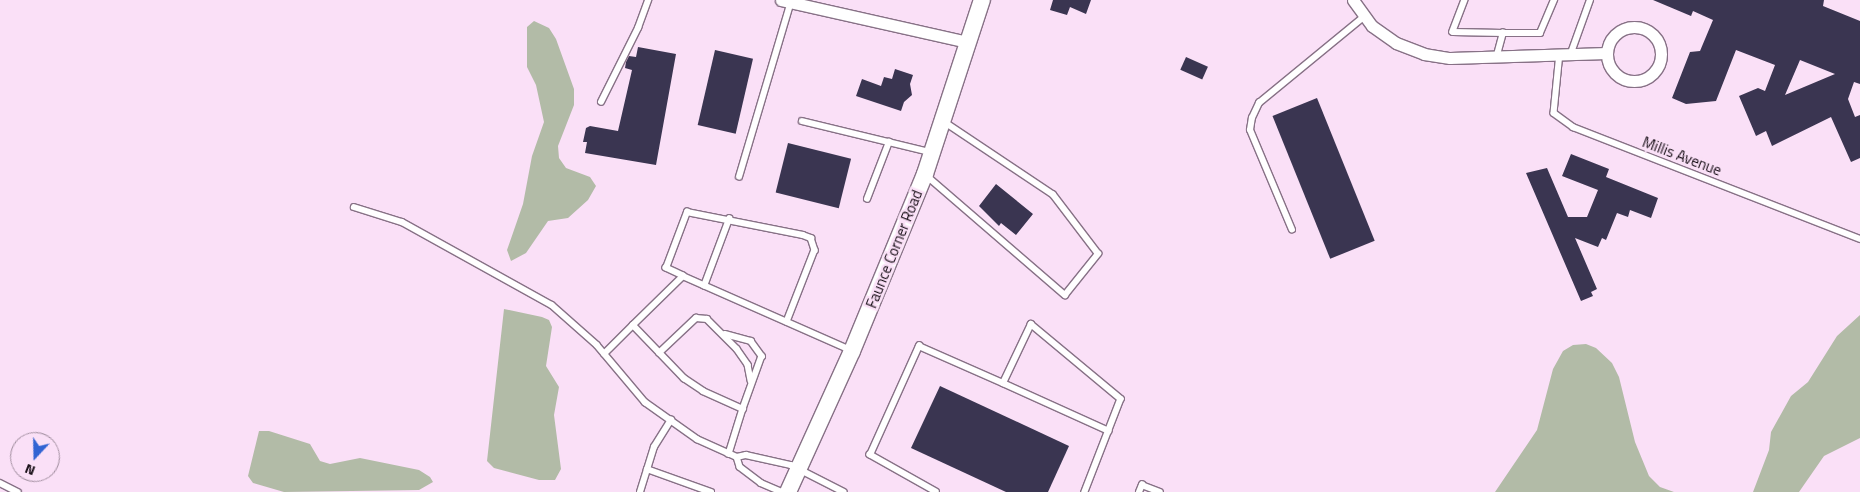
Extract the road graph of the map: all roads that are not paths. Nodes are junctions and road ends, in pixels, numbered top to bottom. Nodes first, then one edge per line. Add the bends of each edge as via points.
1 (648, 0) edge
2 (982, 0) edge
3 (1353, 0) edge
4 (1466, 0) edge
5 (1554, 0) edge
6 (1590, 0) edge
7 (786, 1) edge
8 (1365, 16) junction
9 (1503, 33) junction
10 (968, 42) junction
11 (1565, 53) junction
12 (1607, 53) junction
13 (1497, 55) junction
14 (601, 102) dead end
15 (802, 121) dead end
16 (943, 122) junction
17 (889, 142) junction
18 (932, 152) junction
19 (925, 174) junction
20 (739, 177) dead end
21 (867, 199) dead end
22 (354, 207) dead end
23 (730, 219) junction
24 (1292, 230) dead end
25 (1860, 239) edge
26 (683, 276) junction
27 (704, 286) junction
28 (787, 322) junction
29 (633, 325) junction
30 (725, 334) junction
31 (852, 350) junction
32 (659, 352) junction
33 (604, 354) junction
34 (751, 381) junction
35 (1003, 383) junction
36 (743, 409) junction
37 (671, 420) junction
38 (1109, 431) junction
39 (729, 454) junction
40 (737, 457) junction
41 (800, 468) junction
42 (647, 469) junction
43 (0, 483) edge
44 (18, 492) edge
45 (640, 492) edge
46 (711, 492) edge
47 (782, 492) edge
48 (788, 492) edge
49 (844, 492) edge
50 (936, 492) edge
51 (1085, 492) edge
52 (1139, 492) edge
53 (1160, 492) edge

1 - 14 lane via 638,28
2 - 10 main road, Faunce Corner Road
3 - 8 street
4 - 9 lane via 1453,32
5 - 9 lane via 1540,33
6 - 11 lane
7 - 10 street
7 - 20 lane
8 - 13 street via 1372,26 1396,43 1424,54 1450,58
8 - 24 lane via 1259,103 1252,118 1250,130
9 - 13 lane
10 - 16 main road, Faunce Corner Road
11 - 12 street
11 - 13 street
11 - 25 lane, Millis Avenue via 1554,113 1573,127
12 - 12 street via 1613,36 1629,27 1654,35 1661,51 1658,68 1636,81 1619,76 1608,62
15 - 17 lane
16 - 18 main road, Faunce Corner Road
16 - 19 lane via 1053,195 1098,254 1066,295
17 - 18 lane
17 - 21 lane
18 - 19 main road, Faunce Corner Road
19 - 31 main road, Faunce Corner Road
22 - 33 lane via 402,222 552,305
23 - 26 lane via 693,211 684,216 666,268
23 - 27 lane
23 - 28 lane via 803,235 815,244
26 - 27 lane
26 - 29 lane
27 - 28 lane
28 - 31 lane
29 - 32 lane
29 - 33 lane
30 - 32 lane via 707,319 696,318
30 - 34 lane via 748,365
30 - 34 lane via 746,338 757,347 761,360
31 - 41 main road, Faunce Corner Road
32 - 36 lane via 684,378 703,391
33 - 37 lane via 645,402
34 - 36 lane
35 - 38 lane
35 - 38 lane via 1031,324 1121,399
35 - 50 lane via 919,346 870,455
36 - 39 lane
37 - 39 lane via 697,439
37 - 42 lane via 654,447
38 - 51 lane
39 - 40 lane
40 - 41 lane via 746,455
40 - 47 lane via 740,467
41 - 48 main road, Faunce Corner Road
41 - 49 lane
42 - 45 lane
42 - 46 lane
43 - 44 lane
52 - 53 lane via 1142,485

